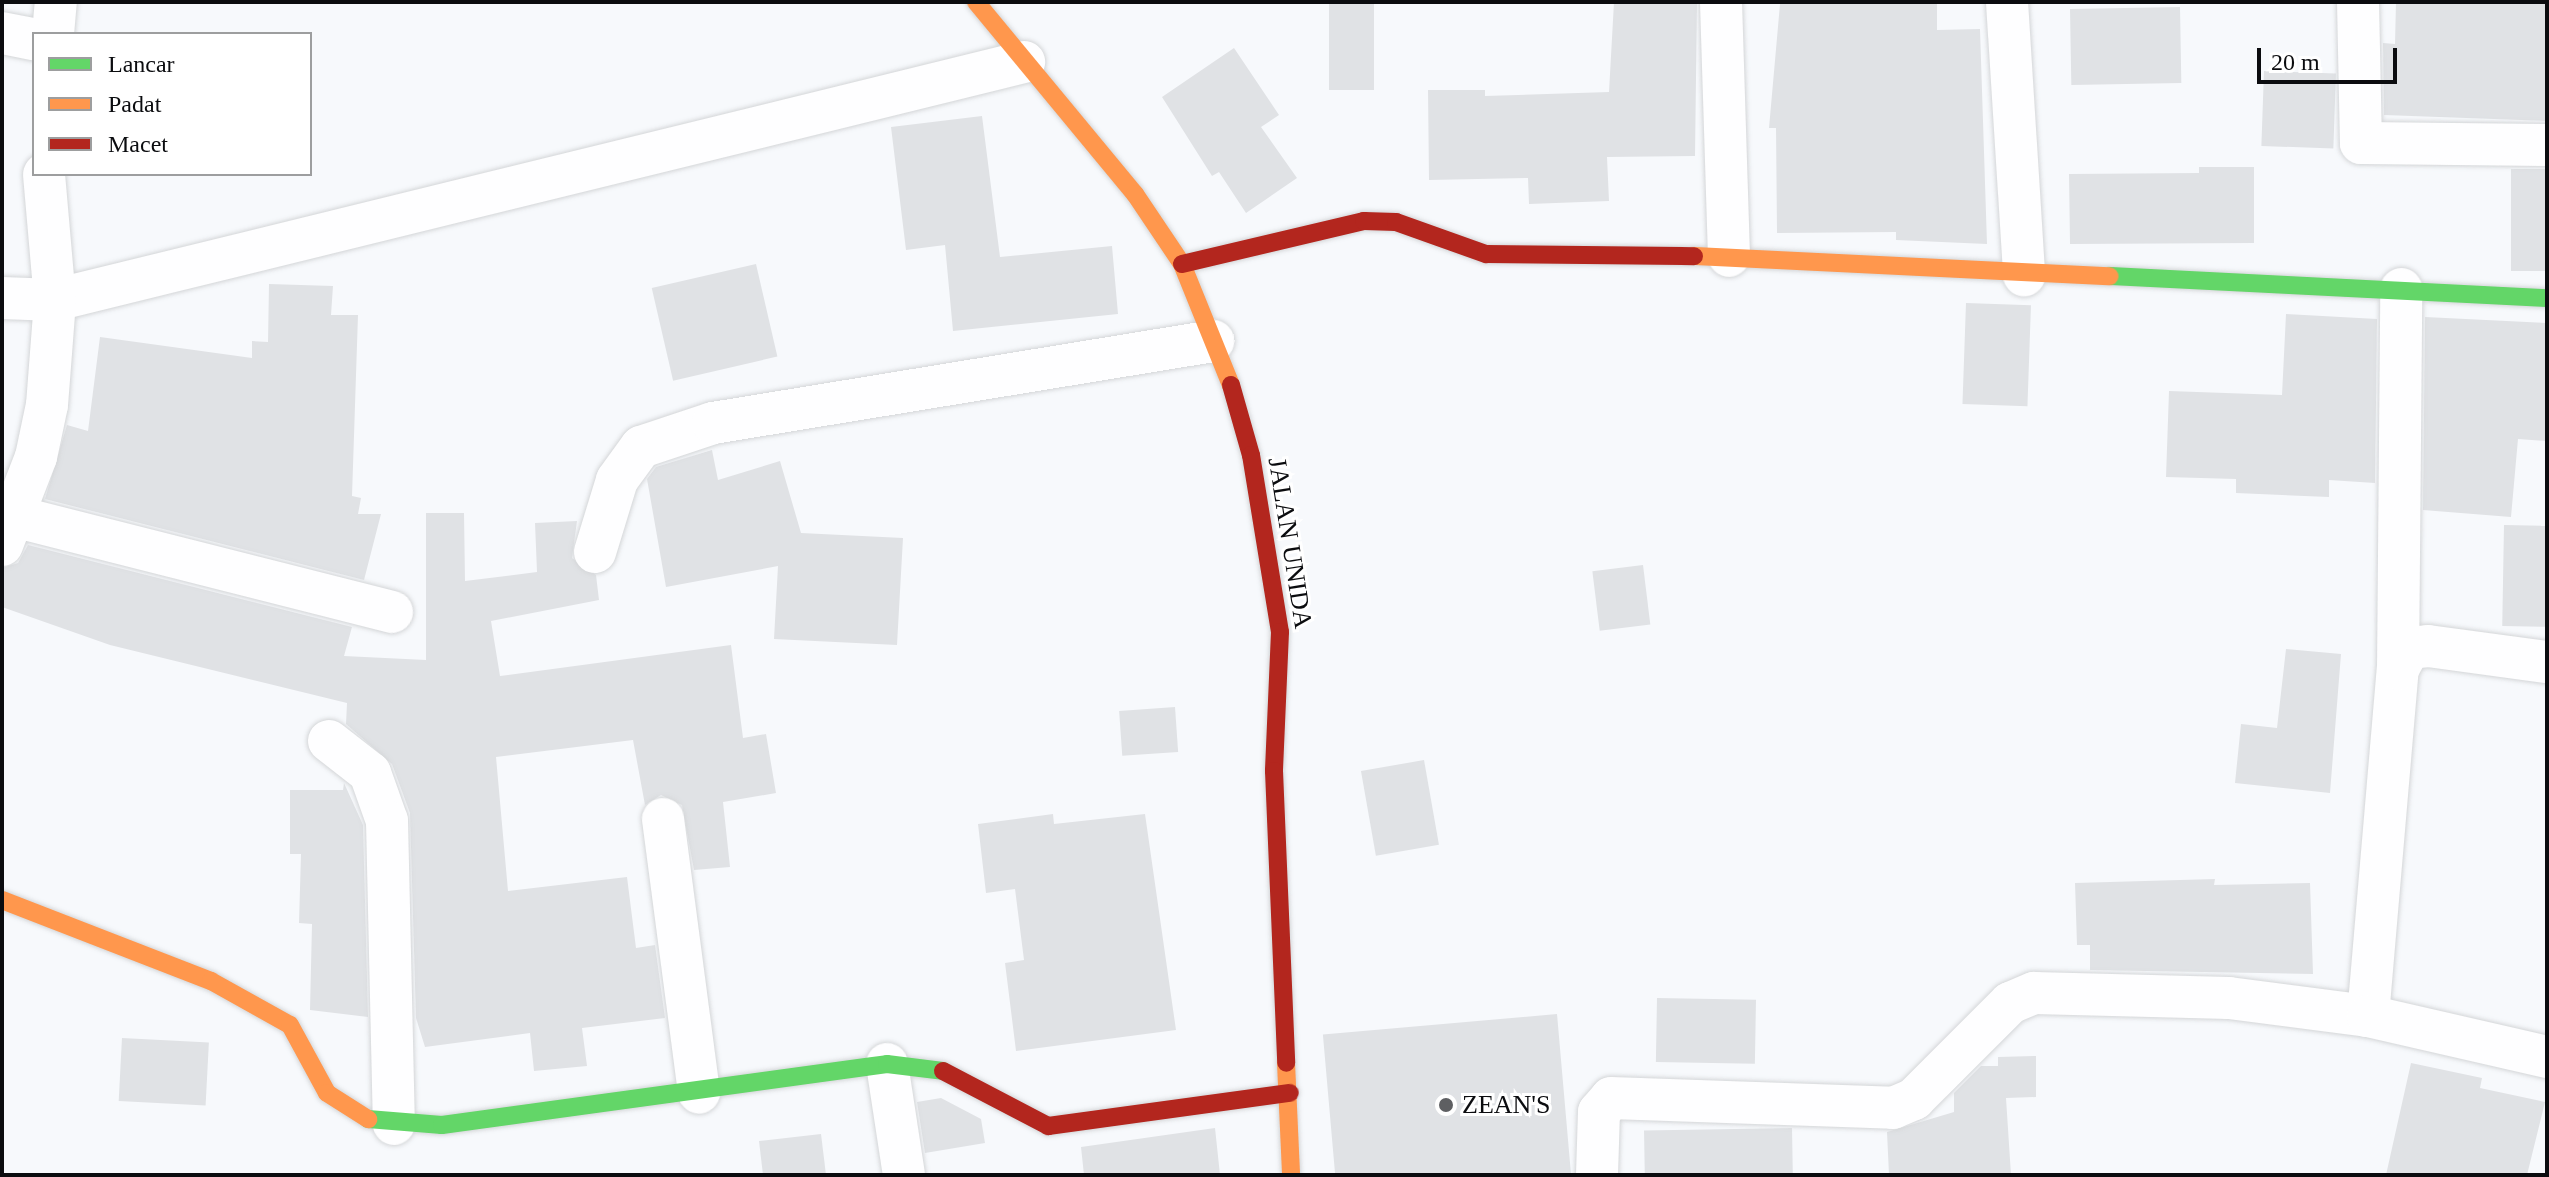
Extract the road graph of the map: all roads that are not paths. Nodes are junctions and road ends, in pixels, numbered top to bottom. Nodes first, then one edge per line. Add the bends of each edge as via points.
1 (56, 2) edge
2 (976, 2) edge
3 (1721, 2) edge
4 (2007, 2) edge
5 (2358, 2) edge
6 (53, 32) edge
7 (2, 33) edge
8 (32, 39) edge
9 (1024, 62) junction
10 (2547, 145) edge
11 (44, 176) edge
12 (1729, 256) junction
13 (1182, 264) junction
14 (2024, 275) junction
15 (2401, 289) junction
16 (2, 298) edge
17 (2547, 298) edge
18 (55, 300) junction
19 (1213, 341) junction
20 (7, 531) edge
21 (595, 552) dead end
22 (392, 612) dead end
23 (2547, 662) edge
24 (2398, 669) junction
25 (329, 741) dead end
26 (663, 819) dead end
27 (2, 900) edge
28 (2368, 1016) junction
29 (2547, 1057) edge
30 (887, 1064) junction
31 (699, 1093) junction
32 (1290, 1093) junction
33 (394, 1124) junction
34 (904, 1175) edge
35 (1291, 1175) edge
36 (1597, 1175) edge

1 - 6 street
2 - 9 street, JALAN UNIDA
3 - 12 street
4 - 14 street
5 - 10 street via 2361,143
7 - 8 street
9 - 13 street, JALAN UNIDA via 1135,194
9 - 18 street
11 - 18 street
12 - 13 street via 1486,254 1396,222 1364,221
12 - 14 street
13 - 19 street, JALAN UNIDA
14 - 15 street
15 - 17 street
15 - 24 street
16 - 18 street
18 - 20 street via 47,405
19 - 21 street via 713,423 641,447 617,480
19 - 32 street, JALAN UNIDA via 1251,455 1280,632 1274,771
20 - 22 street
23 - 24 street via 2428,646 2409,648
24 - 28 street
25 - 33 street via 370,773 387,821
26 - 31 street
27 - 33 street via 211,981 290,1025 327,1093 360,1117
28 - 29 street
28 - 36 street via 2229,998 2034,993 2010,1003 1914,1099 1893,1108 1611,1098 1599,1112
30 - 31 street
30 - 32 street via 937,1068 1048,1126
30 - 34 street
31 - 33 street via 442,1125
32 - 35 street, JALAN UNIDA

